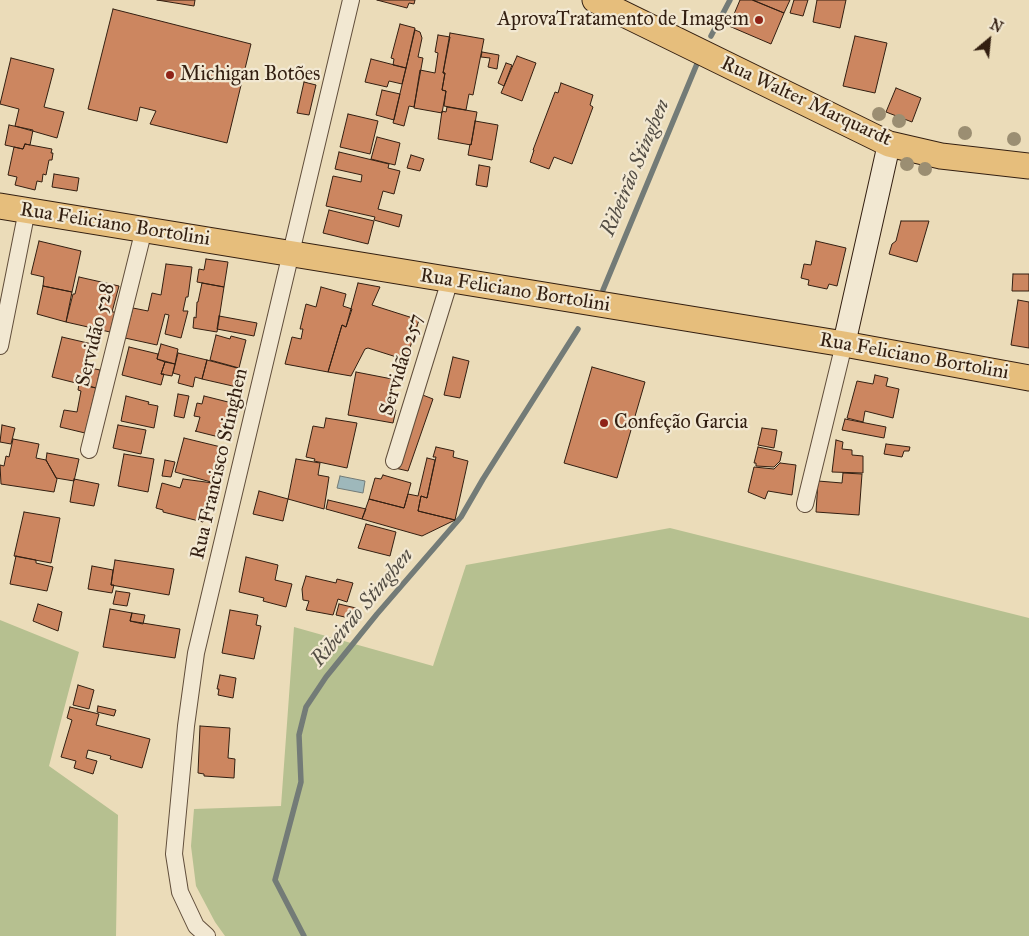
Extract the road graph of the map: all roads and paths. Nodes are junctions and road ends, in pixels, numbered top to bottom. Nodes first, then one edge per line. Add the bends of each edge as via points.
1 (351, 0) edge
2 (595, 0) edge
3 (889, 144) junction
4 (1029, 166) edge
5 (0, 206) edge
6 (27, 210) junction
7 (144, 230) junction
8 (292, 254) junction
9 (450, 280) junction
10 (844, 344) junction
11 (0, 346) edge
12 (1029, 378) edge
13 (88, 450) dead end
14 (394, 461) dead end
15 (805, 504) dead end
16 (207, 936) edge

1 - 8 street, Rua Francisco Stinghen
2 - 3 main road, Rua Walter Marquardt
3 - 4 main road, Rua Walter Marquardt via 941,156
3 - 10 street
5 - 6 main road, Rua Feliciano Bortolini
6 - 7 main road, Rua Feliciano Bortolini
6 - 11 street
7 - 8 main road, Rua Feliciano Bortolini
7 - 13 street, Servidão 528
8 - 9 main road, Rua Feliciano Bortolini
8 - 16 street, Rua Francisco Stinghen via 196,653 186,726 174,854 180,892 196,926
9 - 10 main road, Rua Feliciano Bortolini
9 - 14 street, Servidão 257
10 - 12 main road, Rua Feliciano Bortolini
10 - 15 street

